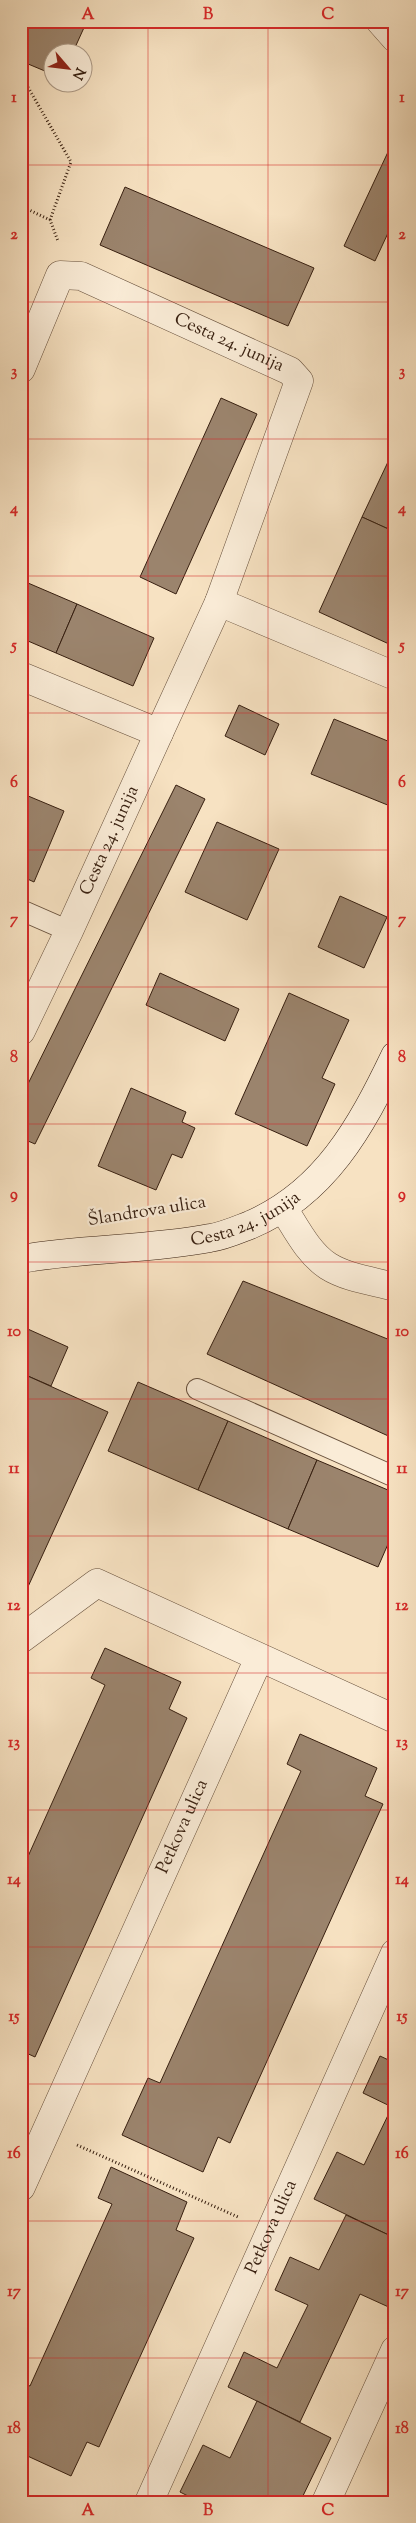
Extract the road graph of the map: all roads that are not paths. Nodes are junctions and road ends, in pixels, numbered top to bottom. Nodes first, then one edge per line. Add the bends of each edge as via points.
1 (380, 21) edge
2 (395, 38) edge
3 (21, 370) edge
4 (219, 602) junction
5 (21, 676) edge
6 (395, 676) edge
7 (159, 733) junction
8 (21, 910) edge
9 (69, 932) junction
10 (21, 1031) edge
11 (395, 1056) edge
12 (283, 1208) junction
13 (21, 1259) edge
14 (395, 1287) edge
15 (196, 1389) dead end
16 (395, 1477) edge
17 (21, 1639) edge
18 (259, 1658) junction
19 (394, 1717) edge
20 (395, 1953) edge
21 (21, 2187) edge
22 (395, 2350) edge
23 (150, 2502) edge
24 (326, 2502) edge

1 - 2 street
3 - 4 street, Cesta 24. junija via 60,275 81,276 290,372 298,381
4 - 6 street
4 - 7 street, Cesta 24. junija
5 - 7 street
7 - 9 street, Cesta 24. junija
8 - 9 lane
9 - 10 street, Cesta 24. junija
11 - 12 street, Cesta 24. junija via 349,1143 320,1178
12 - 13 street, Cesta 24. junija via 212,1238
12 - 14 street via 303,1239 328,1265 340,1272
15 - 16 lane
17 - 18 street via 97,1583
18 - 19 street
18 - 21 street, Petkova ulica
20 - 23 street, Petkova ulica
22 - 24 street

